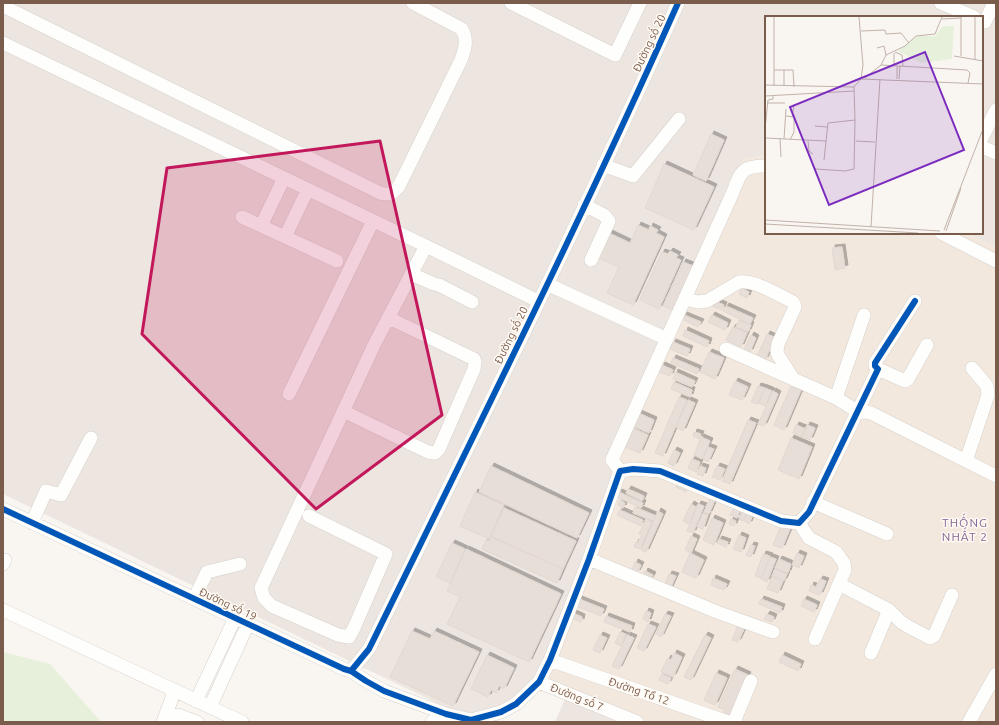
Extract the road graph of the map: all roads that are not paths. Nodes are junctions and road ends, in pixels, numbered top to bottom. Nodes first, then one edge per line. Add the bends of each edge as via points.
1 (6, 3) edge
2 (413, 3) edge
3 (511, 3) edge
4 (640, 3) edge
5 (678, 3) edge
6 (941, 3) edge
7 (994, 3) edge
8 (970, 16) edge
9 (984, 22) edge
10 (3, 43) edge
11 (996, 110) edge
12 (678, 119) dead end
13 (983, 136) edge
14 (983, 147) edge
15 (996, 153) edge
16 (603, 164) junction
17 (765, 166) edge
18 (284, 178) junction
19 (308, 189) junction
20 (584, 205) junction
21 (242, 217) dead end
22 (373, 221) junction
23 (261, 226) junction
24 (943, 234) edge
25 (285, 237) junction
26 (426, 246) junction
27 (591, 260) dead end
28 (337, 261) dead end
29 (996, 261) edge
30 (411, 274) junction
31 (546, 284) junction
32 (685, 299) junction
33 (538, 301) junction
34 (916, 301) dead end
35 (472, 302) dead end
36 (864, 315) dead end
37 (388, 318) junction
38 (667, 339) junction
39 (927, 345) dead end
40 (726, 349) dead end
41 (972, 368) dead end
42 (878, 369) junction
43 (794, 380) junction
44 (289, 394) dead end
45 (836, 398) junction
46 (343, 411) junction
47 (857, 411) junction
48 (91, 438) dead end
49 (966, 461) junction
50 (620, 471) junction
51 (996, 476) edge
52 (813, 502) junction
53 (3, 509) edge
54 (309, 516) dead end
55 (799, 522) junction
56 (32, 523) junction
57 (888, 534) dead end
58 (589, 559) junction
59 (240, 564) dead end
60 (839, 584) junction
61 (952, 595) dead end
62 (194, 599) junction
63 (3, 610) edge
64 (889, 610) junction
65 (235, 618) junction
66 (248, 624) junction
67 (773, 632) dead end
68 (816, 638) dead end
69 (871, 653) dead end
70 (550, 660) junction
71 (351, 671) junction
72 (996, 674) edge
73 (751, 681) dead end
74 (539, 682) junction
75 (175, 690) junction
76 (196, 701) junction
77 (215, 714) edge
78 (446, 714) junction
79 (234, 720) edge
80 (473, 721) edge
81 (163, 722) edge
82 (173, 722) edge
83 (198, 722) edge
84 (432, 722) edge
85 (637, 722) edge
86 (728, 722) edge
87 (734, 722) edge
88 (969, 722) edge

1 - 2 street via 9,8 23,16 380,193 390,194 399,186 461,60 465,46 462,29
3 - 4 street via 615,55
5 - 16 street, Đường số 20
6 - 8 street
7 - 9 street
10 - 18 street
11 - 13 street
12 - 16 street via 633,176
14 - 15 street
16 - 20 street, Đường số 20
17 - 32 street via 752,166 740,173
18 - 19 street
18 - 23 street
19 - 22 street
19 - 25 street
20 - 27 street via 604,215 609,221
20 - 31 street, Đường số 20
21 - 23 street
22 - 26 street
22 - 44 street
23 - 25 street
24 - 29 street
25 - 28 street
26 - 30 street
26 - 33 street
30 - 35 street via 442,286
30 - 37 street
31 - 33 street, Đường số 20
31 - 38 street
32 - 38 street
32 - 43 street via 707,301 739,282 744,282 793,302 795,310 776,351
33 - 71 street, Đường số 20 via 369,649
34 - 42 street via 876,363
36 - 45 street
37 - 46 street
37 - 46 street via 474,359 474,370 439,449 435,453 428,452
38 - 50 street via 612,460
39 - 42 street via 905,381
40 - 43 street
41 - 49 street via 986,386 988,395
42 - 47 street
43 - 45 street
45 - 47 street
46 - 54 street via 261,588 264,598 272,606 338,635 349,637 386,554
47 - 49 street via 871,413
47 - 52 street
48 - 56 street via 61,495 46,491
49 - 51 street
50 - 55 street via 660,470 781,522
50 - 58 street
52 - 55 street via 809,512
52 - 57 street
53 - 56 street, Đường số 19
55 - 60 street via 809,538 836,552 844,563 845,570
56 - 62 street, Đường số 19
58 - 67 street via 717,612
58 - 70 street
59 - 62 street via 207,572
60 - 64 street
60 - 68 street
61 - 64 street via 934,636 930,638 901,622
62 - 65 street, Đường số 19
63 - 75 street
64 - 69 street
65 - 66 street, Đường số 19
65 - 76 street
66 - 71 street, Đường số 19
66 - 77 street
70 - 74 street
70 - 86 street, Đường Tổ 12
71 - 78 street, Đường số 19 via 384,691
72 - 88 street
73 - 87 street
74 - 80 street via 516,704
74 - 85 street, Đường số 7
75 - 76 street
75 - 81 street
76 - 77 street
77 - 79 street
78 - 80 street, Đường số 19
78 - 84 street
82 - 83 street via 178,714

